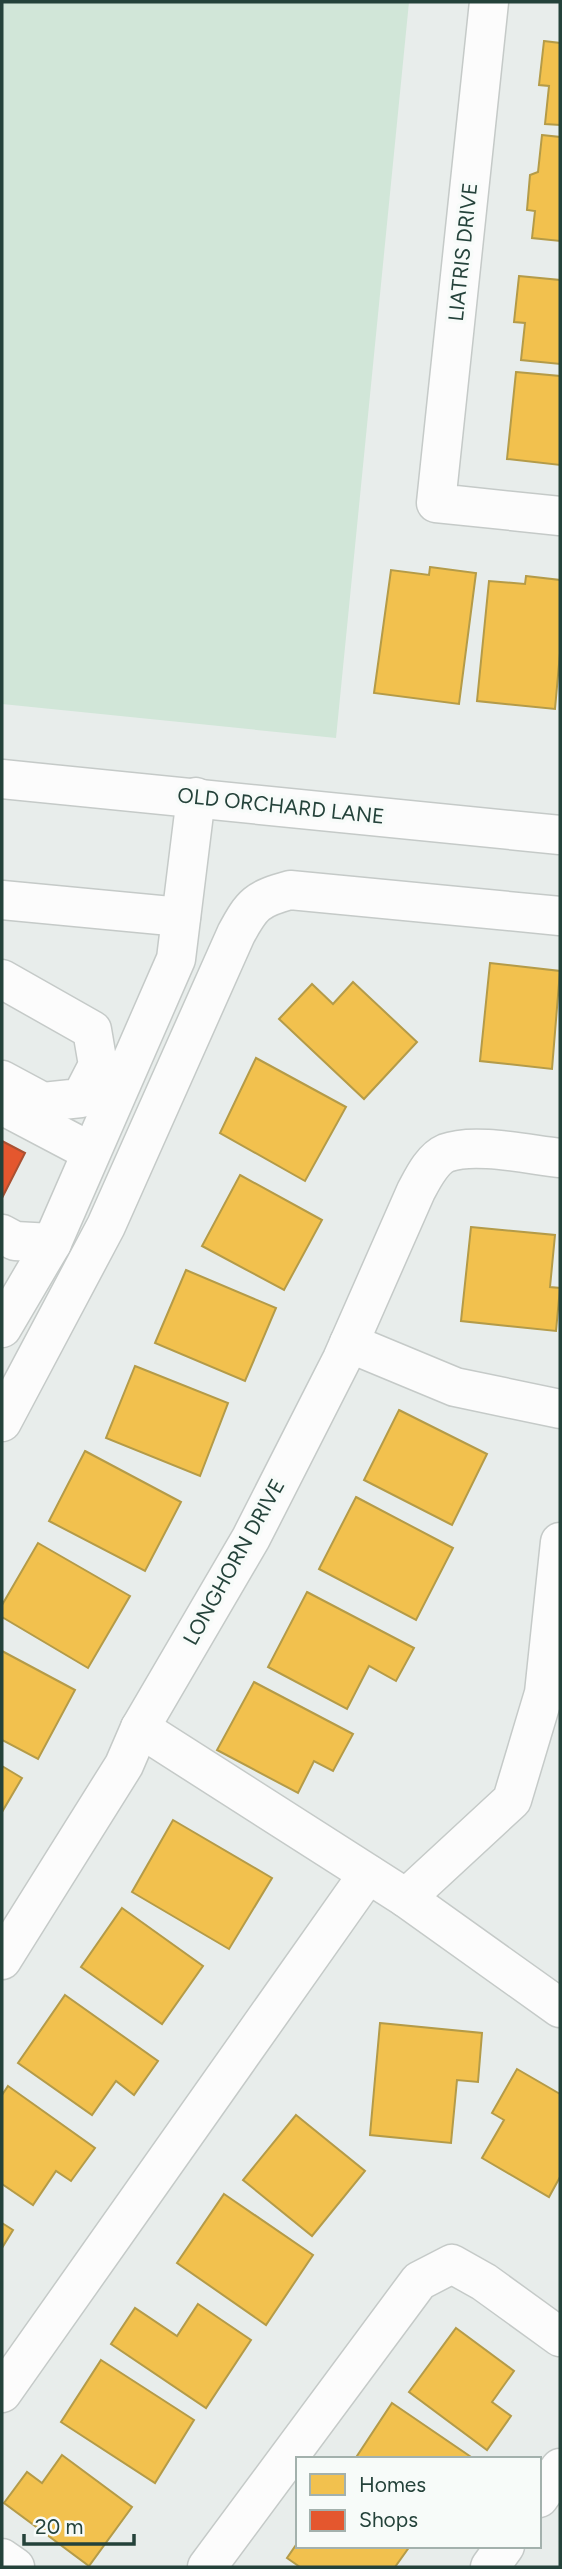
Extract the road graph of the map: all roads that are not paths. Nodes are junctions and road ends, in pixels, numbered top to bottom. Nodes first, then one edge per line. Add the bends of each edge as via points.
1 (489, 2) edge
2 (560, 516) edge
3 (2, 779) edge
4 (196, 797) junction
5 (560, 835) edge
6 (2, 900) edge
7 (560, 916) edge
8 (181, 917) junction
9 (2, 979) edge
10 (2, 1080) edge
11 (2, 1105) edge
12 (91, 1152) junction
13 (560, 1158) edge
14 (2, 1234) edge
15 (51, 1242) junction
16 (2, 1328) edge
17 (349, 1343) junction
18 (560, 1409) edge
19 (2, 1422) edge
20 (560, 1542) edge
21 (140, 1728) junction
22 (368, 1874) junction
23 (406, 1898) junction
24 (2, 1959) edge
25 (560, 2008) edge
26 (560, 2337) edge
27 (2, 2393) edge
28 (560, 2468) edge
29 (541, 2495) edge
30 (504, 2548) edge
31 (2, 2558) edge
32 (15, 2567) edge
33 (207, 2567) edge
34 (490, 2567) edge

1 - 2 street, LIATRIS DRIVE via 436,503
3 - 4 street, OLD ORCHARD LANE
4 - 5 street, OLD ORCHARD LANE
4 - 8 street
6 - 8 street
7 - 19 street via 290,890 261,898 236,934 106,1226
8 - 12 street via 176,959
9 - 10 street via 92,1030 98,1065 82,1098 43,1102
11 - 12 street
12 - 15 street
13 - 17 street, LONGHORN DRIVE via 476,1150 445,1154 428,1169 415,1191
14 - 15 street via 15,1241
15 - 16 street
17 - 18 street via 455,1387
17 - 21 street, LONGHORN DRIVE via 251,1538
20 - 23 street via 544,1693 512,1800
21 - 22 street
21 - 24 street, LONGHORN DRIVE via 124,1765
22 - 23 street
22 - 27 street
23 - 25 street
26 - 33 street via 452,2264 419,2281
28 - 29 street
30 - 34 street
31 - 32 street

